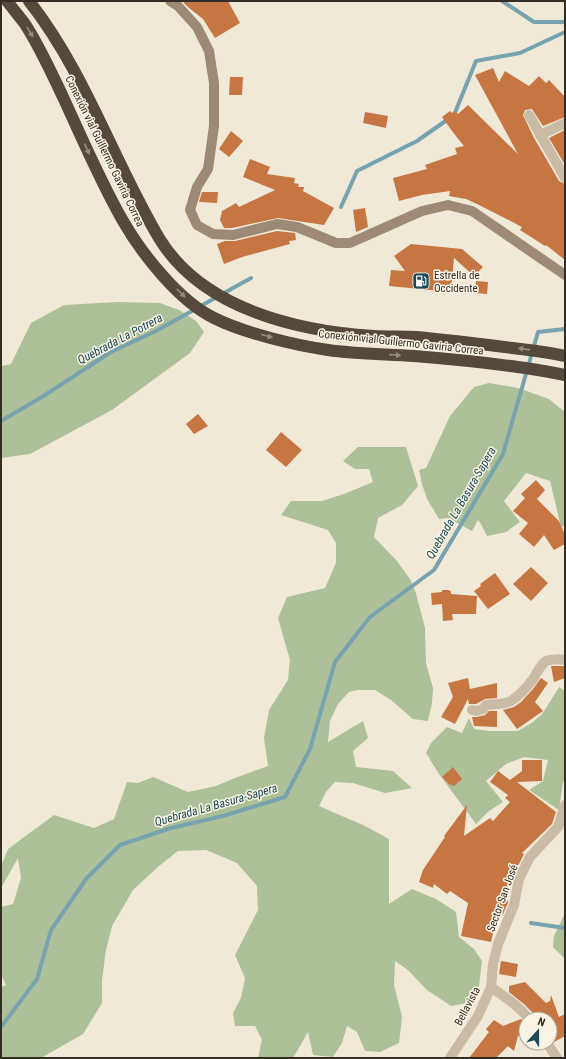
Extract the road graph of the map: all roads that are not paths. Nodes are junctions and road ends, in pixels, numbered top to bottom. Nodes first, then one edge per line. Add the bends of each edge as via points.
1 (7, 1) edge
2 (29, 1) edge
3 (170, 1) edge
4 (529, 115) dead end
5 (565, 123) edge
6 (540, 135) junction
7 (565, 178) edge
8 (565, 276) edge
9 (561, 355) edge
10 (565, 375) edge
11 (565, 660) edge
12 (472, 710) dead end
13 (565, 796) edge
14 (565, 801) edge
15 (565, 805) edge
16 (491, 987) junction
17 (522, 1011) edge
18 (450, 1058) edge

1 -> 10 highway, Conexión vial Guillermo Gaviria Correa via 25,24 44,56 122,220 154,265 184,297 212,317 262,335 329,350 416,356
9 -> 2 highway, Conexión vial Guillermo Gaviria Correa via 442,339 372,336 296,325 243,308 210,290 169,252 159,238 134,193 74,69
3 - 8 street via 197,27 209,51 214,84 214,126 208,169 197,187 190,210 197,225 212,234 233,235 277,224 297,227 336,244 350,243 422,211 448,206 472,210
4 - 6 street
5 - 6 street
6 - 7 street
11 - 12 street via 548,660 510,702 486,705 483,709
13 - 14 street
15 - 16 street, Sector San José via 558,827 530,857 519,879 514,905 498,944
16 - 17 street, Bellavista
16 - 18 street, Bellavista via 478,1016

